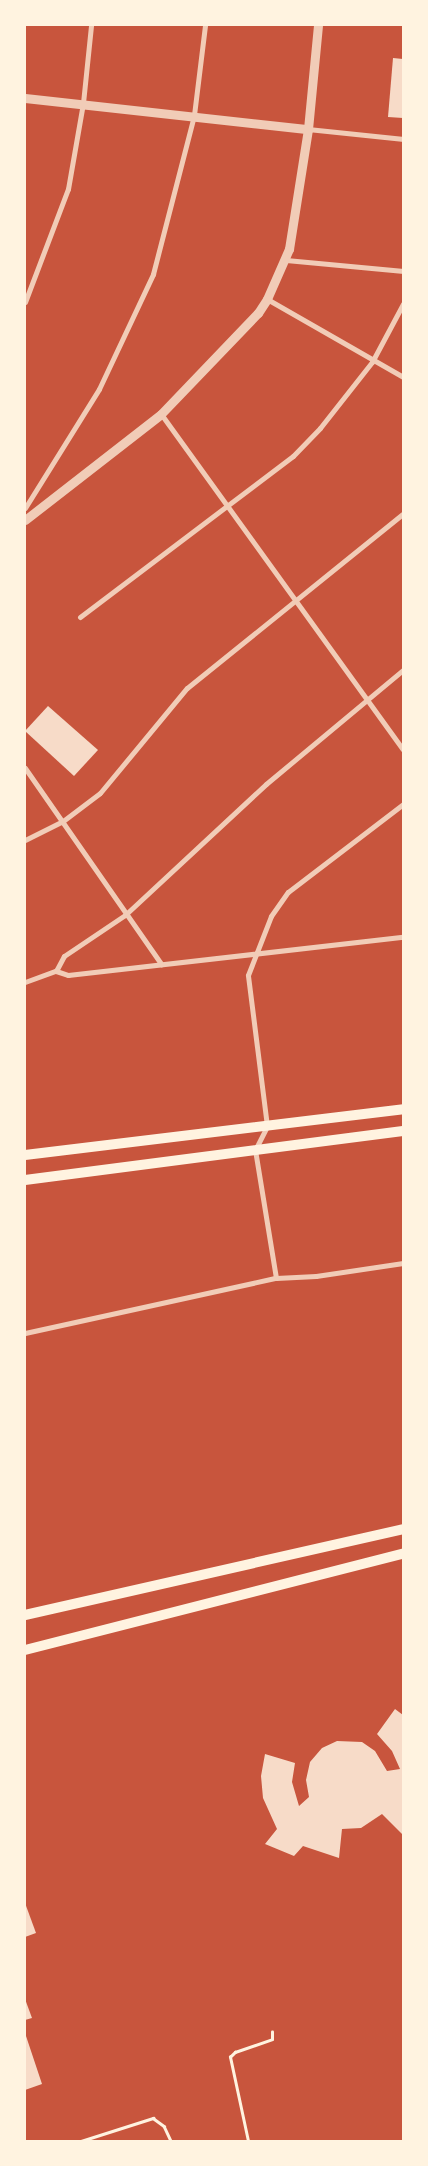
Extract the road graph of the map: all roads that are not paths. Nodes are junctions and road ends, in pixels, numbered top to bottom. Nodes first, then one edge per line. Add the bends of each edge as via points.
1 (91, 25) edge
2 (205, 25) edge
3 (318, 25) edge
4 (25, 98) edge
5 (83, 103) junction
6 (194, 115) junction
7 (308, 129) junction
8 (403, 139) edge
9 (286, 260) junction
10 (403, 271) edge
11 (267, 299) junction
12 (25, 302) edge
13 (403, 304) edge
14 (372, 362) junction
15 (403, 378) edge
16 (161, 414) junction
17 (226, 506) junction
18 (25, 508) edge
19 (403, 514) edge
20 (25, 520) edge
21 (294, 601) junction
22 (80, 617) dead end
23 (403, 670) edge
24 (367, 700) junction
25 (403, 749) edge
26 (25, 768) edge
27 (403, 804) edge
28 (63, 820) junction
29 (25, 840) edge
30 (125, 915) junction
31 (403, 937) edge
32 (257, 955) junction
33 (161, 964) junction
34 (56, 971) junction
35 (25, 982) edge
36 (403, 1109) edge
37 (267, 1126) junction
38 (403, 1130) edge
39 (255, 1150) junction
40 (25, 1155) edge
41 (25, 1180) edge
42 (403, 1263) edge
43 (276, 1278) junction
44 (25, 1333) edge
45 (403, 1529) edge
46 (403, 1554) edge
47 (25, 1615) edge
48 (25, 1650) edge

1 - 5 street
2 - 6 street
3 - 7 street
4 - 5 street
5 - 6 street
5 - 12 street via 68,189
6 - 7 street
6 - 18 street via 153,274 99,390
7 - 8 street
7 - 9 street
9 - 10 street
9 - 11 street
11 - 14 street
11 - 16 street
13 - 14 street
14 - 15 street
14 - 17 street via 320,428 293,456
16 - 17 street
16 - 20 street
17 - 21 street
17 - 22 street
19 - 21 street
21 - 24 street
21 - 28 street via 187,688 100,793
23 - 24 street
24 - 25 street
24 - 30 street via 266,784
26 - 28 street
27 - 32 street via 288,892 271,916
28 - 29 street
28 - 30 street
30 - 33 street
30 - 34 street via 64,956
31 - 32 street
32 - 33 street
32 - 37 street via 248,975
33 - 34 street via 68,974
34 - 35 street
36 - 37 main road
37 - 39 street
37 - 40 main road
38 - 39 main road
39 - 41 main road
39 - 43 street
42 - 43 street
43 - 44 street
45 - 47 main road
46 - 48 main road

